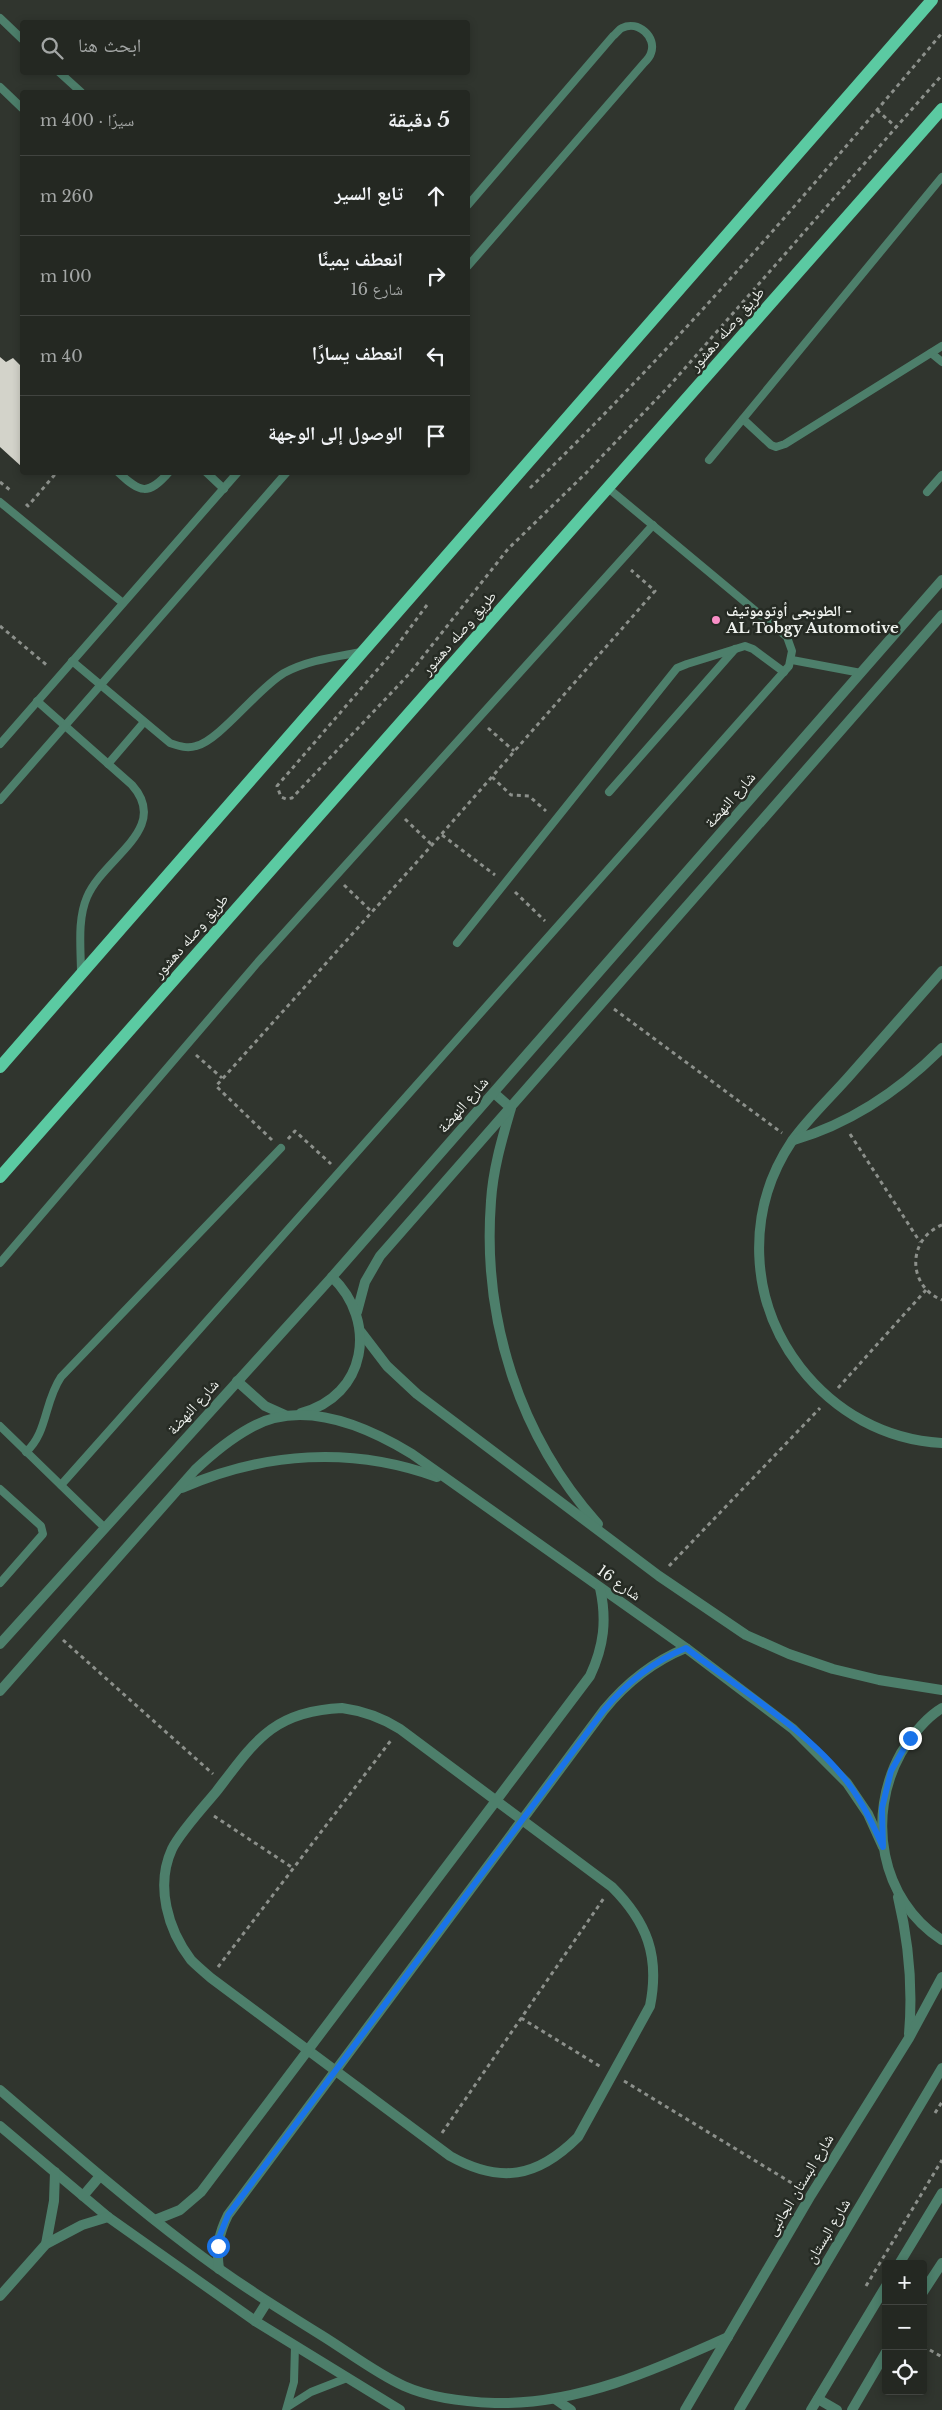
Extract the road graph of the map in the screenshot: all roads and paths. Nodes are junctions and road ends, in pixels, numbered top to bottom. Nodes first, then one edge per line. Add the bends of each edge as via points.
1 (932, 0) edge
2 (0, 18) edge
3 (942, 33) edge
4 (20, 37) edge
5 (62, 75) edge
6 (942, 75) edge
7 (0, 87) edge
8 (79, 90) edge
9 (20, 106) edge
10 (942, 109) edge
11 (877, 110) junction
12 (897, 128) junction
13 (942, 178) edge
14 (470, 204) edge
15 (470, 264) edge
16 (942, 346) edge
17 (931, 353) junction
18 (942, 362) edge
19 (743, 419) junction
20 (709, 460) dead end
21 (54, 475) edge
22 (121, 475) edge
23 (166, 475) edge
24 (209, 475) edge
25 (236, 475) edge
26 (284, 475) edge
27 (942, 475) edge
28 (0, 482) edge
29 (608, 488) junction
30 (224, 489) junction
31 (528, 489) dead end
32 (928, 492) dead end
33 (14, 494) dead end
34 (21, 500) dead end
35 (0, 502) edge
36 (653, 526) junction
37 (621, 561) junction
38 (942, 580) edge
39 (430, 601) dead end
40 (123, 603) junction
41 (942, 615) edge
42 (0, 626) edge
43 (736, 648) junction
44 (362, 652) junction
45 (792, 660) junction
46 (72, 661) junction
47 (784, 672) junction
48 (861, 673) junction
49 (59, 675) junction
50 (100, 685) junction
51 (37, 701) junction
52 (478, 719) junction
53 (144, 722) junction
54 (65, 726) junction
55 (0, 744) edge
56 (514, 752) junction
57 (108, 764) junction
58 (492, 777) junction
59 (609, 792) dead end
60 (0, 800) edge
61 (396, 810) junction
62 (556, 819) junction
63 (442, 835) junction
64 (432, 845) junction
65 (335, 877) junction
66 (505, 883) junction
67 (372, 912) junction
68 (554, 930) junction
69 (457, 944) dead end
70 (942, 971) edge
71 (81, 974) junction
72 (605, 1002) junction
73 (186, 1046) junction
74 (942, 1048) edge
75 (0, 1067) edge
76 (222, 1078) junction
77 (494, 1093) junction
78 (511, 1108) junction
79 (843, 1122) junction
80 (793, 1141) junction
81 (281, 1148) junction
82 (339, 1172) junction
83 (0, 1177) edge
84 (942, 1225) edge
85 (920, 1242) junction
86 (0, 1263) edge
87 (332, 1277) junction
88 (926, 1290) junction
89 (942, 1300) edge
90 (357, 1312) junction
91 (361, 1332) junction
92 (237, 1381) junction
93 (828, 1398) junction
94 (286, 1415) junction
95 (0, 1426) edge
96 (942, 1443) edge
97 (26, 1452) junction
98 (448, 1481) junction
99 (61, 1485) junction
100 (0, 1489) edge
101 (178, 1490) junction
102 (104, 1527) junction
103 (614, 1542) junction
104 (659, 1576) junction
105 (0, 1583) edge
106 (600, 1588) junction
107 (54, 1631) junction
108 (0, 1644) edge
109 (686, 1648) junction
110 (942, 1690) edge
111 (0, 1692) edge
112 (942, 1708) edge
113 (400, 1729) junction
114 (222, 1783) junction
115 (496, 1801) junction
116 (203, 1808) junction
117 (521, 1820) junction
118 (883, 1847) junction
119 (292, 1868) junction
120 (612, 1887) junction
121 (897, 1894) junction
122 (942, 1940) edge
123 (210, 1977) junction
124 (942, 1977) edge
125 (521, 2018) junction
126 (909, 2038) junction
127 (307, 2050) junction
128 (942, 2068) edge
129 (335, 2070) junction
130 (613, 2074) junction
131 (0, 2090) edge
132 (0, 2126) edge
133 (434, 2144) junction
134 (55, 2172) junction
135 (100, 2176) junction
136 (942, 2193) edge
137 (811, 2195) junction
138 (83, 2196) junction
139 (108, 2217) junction
140 (155, 2220) junction
141 (46, 2244) junction
142 (902, 2260) edge
143 (942, 2263) edge
144 (219, 2269) junction
145 (927, 2286) edge
146 (882, 2293) edge
147 (0, 2296) edge
148 (267, 2302) junction
149 (255, 2321) junction
150 (728, 2337) junction
151 (295, 2346) junction
152 (927, 2348) edge
153 (942, 2357) edge
154 (882, 2359) edge
155 (348, 2378) junction
156 (818, 2398) junction
157 (555, 2399) junction
158 (287, 2408) edge
159 (400, 2410) edge
160 (571, 2410) edge
161 (685, 2410) edge
162 (739, 2410) edge
163 (811, 2410) edge
164 (837, 2410) edge
165 (852, 2410) edge

1 - 44 main road
2 - 4 lane
3 - 11 path
5 - 8 lane
6 - 12 path
7 - 9 lane
10 - 29 main road, طريق وصله دهشور
11 - 12 path
11 - 31 path via 648,370
12 - 39 path via 671,384 508,549 410,672 292,798 280,797 277,786 390,656
13 - 19 lane
14 - 15 lane via 613,36 622,28 634,26 645,31 651,41 651,53 644,63
16 - 17 lane
17 - 18 lane
17 - 19 lane via 776,447
19 - 20 lane
21 - 34 path via 28,506
22 - 23 lane via 136,488 145,490 153,488
24 - 30 lane
25 - 30 lane
26 - 50 lane
27 - 32 lane
28 - 33 path
29 - 36 lane
29 - 83 main road, طريق وصله دهشور
30 - 40 lane
35 - 40 lane
36 - 37 lane
36 - 45 lane via 787,637
37 - 52 lane
37 - 56 path via 654,591
38 - 48 street, شارع النهضة
40 - 46 lane
41 - 72 street
42 - 49 path
43 - 47 lane via 746,646 754,649
43 - 59 lane
43 - 62 lane via 677,668
44 - 53 lane via 319,660 283,674 267,685 209,741 197,746 183,747 170,743
44 - 71 main road
45 - 47 lane
45 - 48 lane
46 - 49 lane
46 - 50 lane
47 - 68 lane
48 - 77 street, شارع النهضة
49 - 51 lane
50 - 53 lane
50 - 54 lane
51 - 54 lane
51 - 55 lane
52 - 56 path
52 - 61 lane
53 - 57 lane
54 - 57 lane
54 - 60 lane
56 - 58 path
57 - 71 lane via 138,792 145,811 144,820 135,838 104,870 86,899 82,915
58 - 62 path via 511,794 528,796
58 - 63 path
61 - 64 path
61 - 65 lane
62 - 66 lane
63 - 64 path
63 - 66 path
64 - 67 path
65 - 67 path
65 - 73 lane
66 - 68 path
66 - 69 lane
67 - 76 path
68 - 82 lane
70 - 80 street
71 - 75 main road
72 - 78 street
72 - 80 path
73 - 76 path
73 - 86 lane
74 - 79 street via 886,1097
76 - 81 path via 216,1086
77 - 78 street
77 - 87 street, شارع النهضة
78 - 90 street via 380,1256 365,1282
78 - 103 street via 498,1153 488,1246 500,1340 532,1428 555,1469
79 - 80 street
79 - 85 path
80 - 93 street via 762,1207 760,1268 770,1311 780,1336 810,1380
81 - 82 path via 295,1131
81 - 97 lane via 62,1377 49,1399 40,1432
82 - 99 lane
84 - 85 path
85 - 88 path via 915,1267
87 - 90 street via 343,1287
87 - 92 street, شارع النهضة
88 - 89 path
88 - 93 path
90 - 91 street
91 - 94 street via 356,1365 338,1393 309,1411
91 - 103 street, شارع 16 via 387,1366 417,1394
92 - 94 street via 264,1406
92 - 102 street, شارع النهضة
93 - 96 street via 886,1432
93 - 104 path
94 - 98 street, شارع 16 via 314,1416 374,1433 412,1454
94 - 101 street via 251,1427 236,1437 195,1470
95 - 97 lane
97 - 99 lane
98 - 101 street via 422,1471 368,1459 312,1456 248,1465 204,1478
98 - 106 street, شارع 16
99 - 102 lane
100 - 105 lane via 41,1526 43,1534
101 - 107 street
102 - 108 street, شارع النهضة
103 - 104 street, شارع 16
104 - 110 street, شارع 16 via 746,1635 789,1654 879,1680
106 - 109 street, شارع 16
106 - 115 street via 605,1624 594,1668
107 - 111 street
107 - 114 path
109 - 117 street via 648,1668 615,1696
109 - 118 street, شارع 16 via 793,1729 822,1756 847,1783 868,1814
112 - 118 street via 910,1738 891,1771 882,1808
113 - 114 street via 365,1711 319,1709 297,1714 258,1738
113 - 115 street
113 - 119 path
114 - 116 street
115 - 117 street
115 - 127 street
116 - 119 path
116 - 123 street via 172,1848 165,1896 169,1920 178,1942
117 - 120 street
117 - 129 street
118 - 121 street
119 - 123 path
120 - 125 path
120 - 130 street via 632,1908 649,1941 654,1963 650,2006
121 - 122 street via 914,1916
121 - 126 street via 911,1980
123 - 127 street
124 - 126 street, شارع البستان الجانبى
125 - 130 path
125 - 133 path
126 - 137 street, شارع البستان الجانبى
127 - 129 street
127 - 140 street via 201,2192 180,2210
128 - 162 street, شارع البستان
129 - 133 street
129 - 144 street via 228,2215 218,2246
130 - 133 street via 578,2137 561,2154 540,2166 518,2172 494,2173 470,2167
130 - 137 path
131 - 135 street
132 - 134 street
134 - 138 street
134 - 141 street via 54,2201
135 - 138 street
135 - 140 street
136 - 142 street
137 - 150 street, شارع البستان الجانبى
138 - 139 street
139 - 141 street via 82,2225
139 - 149 street
140 - 144 street
141 - 147 street
143 - 145 street
144 - 148 street
146 - 156 street
148 - 149 street
148 - 157 street via 404,2386 433,2395 486,2402 524,2403
149 - 151 street
150 - 157 street via 617,2382
150 - 161 street, شارع البستان الجانبى
151 - 155 street
151 - 158 lane via 294,2382
152 - 153 path
154 - 165 street
155 - 158 lane via 311,2392
155 - 159 street
156 - 163 street
156 - 164 street
157 - 160 street

